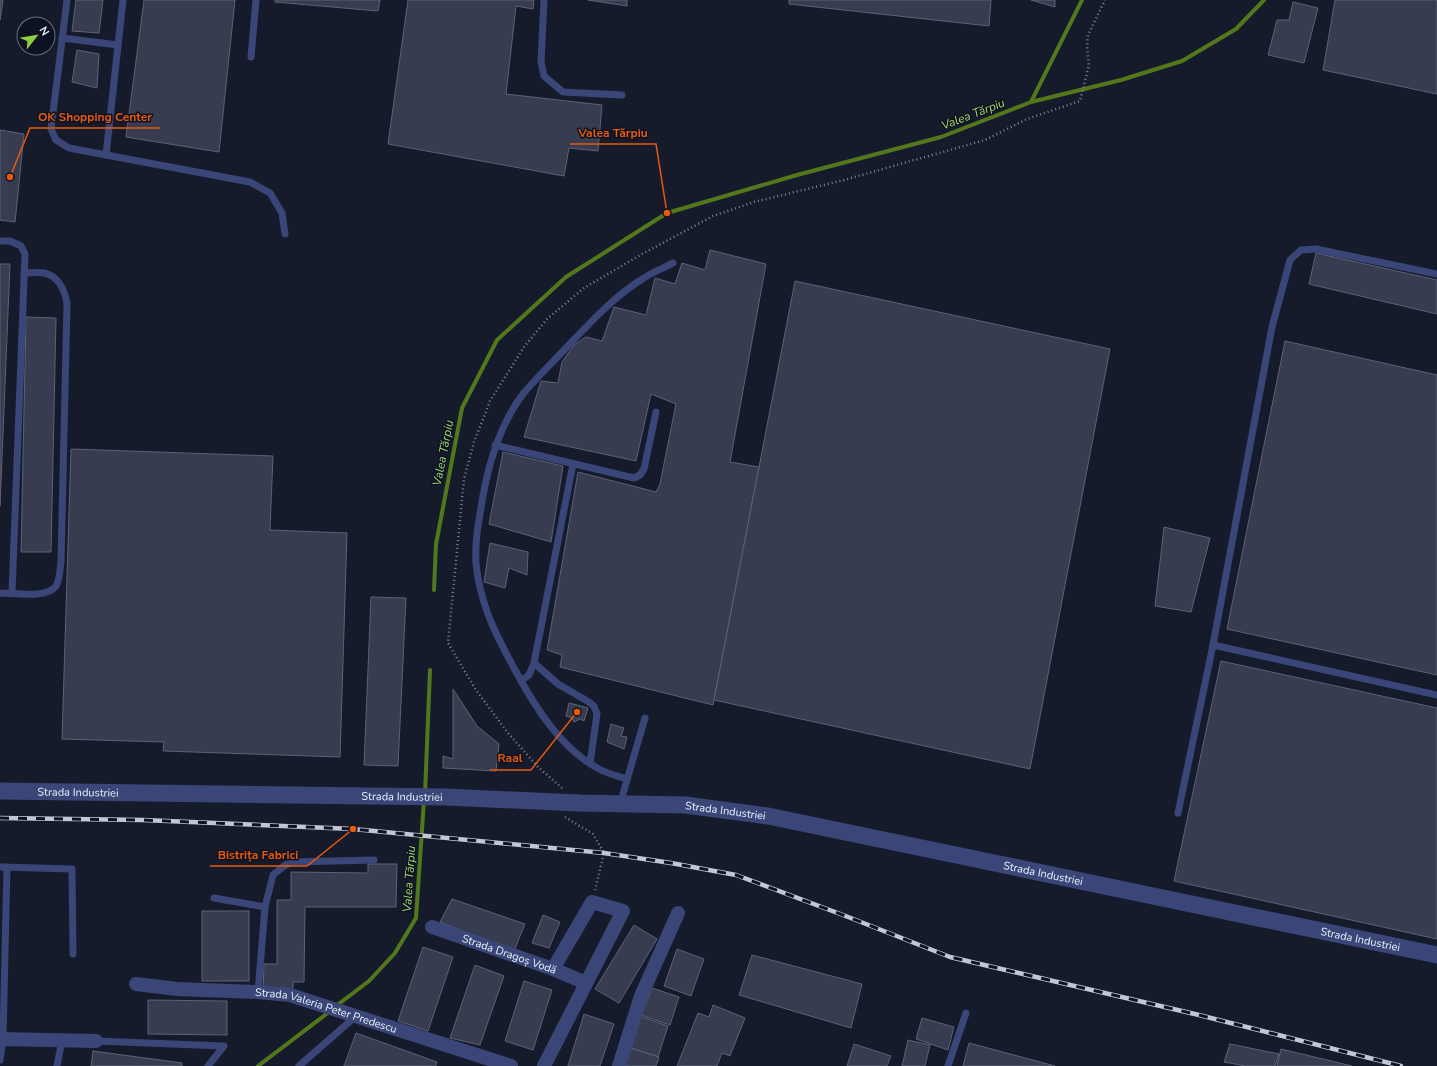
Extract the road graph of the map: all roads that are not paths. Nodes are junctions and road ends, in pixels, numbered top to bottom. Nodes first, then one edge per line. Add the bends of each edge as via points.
1 (67, 0) edge
2 (123, 0) edge
3 (256, 0) edge
4 (544, 0) edge
5 (62, 38) junction
6 (118, 45) junction
7 (251, 57) dead end
8 (622, 95) dead end
9 (106, 155) junction
10 (285, 234) dead end
11 (0, 241) edge
12 (673, 263) dead end
13 (24, 273) junction
14 (1437, 274) edge
15 (656, 412) dead end
16 (495, 445) junction
17 (573, 464) junction
18 (0, 593) edge
19 (12, 593) junction
20 (1213, 645) junction
21 (534, 663) junction
22 (521, 681) junction
23 (1437, 695) edge
24 (645, 718) dead end
25 (590, 763) junction
26 (627, 779) junction
27 (0, 791) edge
28 (620, 804) junction
29 (1178, 812) dead end
30 (374, 860) dead end
31 (4, 867) edge
32 (214, 898) dead end
33 (265, 907) junction
34 (678, 913) dead end
35 (432, 926) dead end
36 (73, 954) dead end
37 (1437, 955) edge
38 (553, 969) junction
39 (586, 983) junction
40 (136, 984) dead end
41 (258, 992) junction
42 (966, 1013) dead end
43 (356, 1016) junction
44 (2, 1039) edge
45 (62, 1040) junction
46 (96, 1041) joint
47 (0, 1060) edge
48 (57, 1066) edge
49 (208, 1066) edge
50 (299, 1066) edge
51 (511, 1066) edge
52 (544, 1066) edge
53 (619, 1066) edge
54 (948, 1066) edge

1 - 5 lane
2 - 6 lane
3 - 7 lane
4 - 8 lane via 541,62 544,76 563,92
5 - 6 lane
5 - 9 lane via 51,129 56,140 69,148
6 - 9 lane
9 - 10 lane via 250,182 270,193 282,213
11 - 13 lane via 21,246 25,254
12 - 16 lane via 621,294 589,323 523,394
13 - 19 lane
13 - 19 lane via 44,273 52,277 61,285 67,304 61,561 56,586 49,592
14 - 20 lane via 1316,249 1301,250 1290,260 1272,327
15 - 17 lane via 644,469 640,475 634,478
16 - 17 lane
16 - 22 lane via 482,500 476,538 476,563 491,624
17 - 21 lane
18 - 19 lane
20 - 23 lane
20 - 29 lane
21 - 22 lane via 529,675
21 - 25 lane via 558,684 594,706 597,714
22 - 25 lane via 545,721
24 - 26 lane
25 - 26 lane via 600,770
26 - 28 lane
27 - 28 street, Strada Industriei via 410,796
28 - 37 street, Strada Industriei via 685,805 768,816
30 - 33 lane via 292,862 272,875
31 - 36 lane via 72,869
31 - 44 lane
32 - 33 lane
33 - 41 lane
34 - 53 street via 640,996
35 - 38 street, Strada Dragoș Vodă
38 - 39 street, Strada Dragoș Vodă
38 - 39 street via 592,902 623,911
39 - 52 street
40 - 41 street, Strada Valeria Peter Predescu via 177,989
41 - 43 street, Strada Valeria Peter Predescu via 290,996
42 - 54 lane
43 - 50 lane
43 - 51 street, Strada Valeria Peter Predescu
44 - 45 street
44 - 47 lane
45 - 46 street
45 - 48 lane
46 - 49 lane via 224,1046

